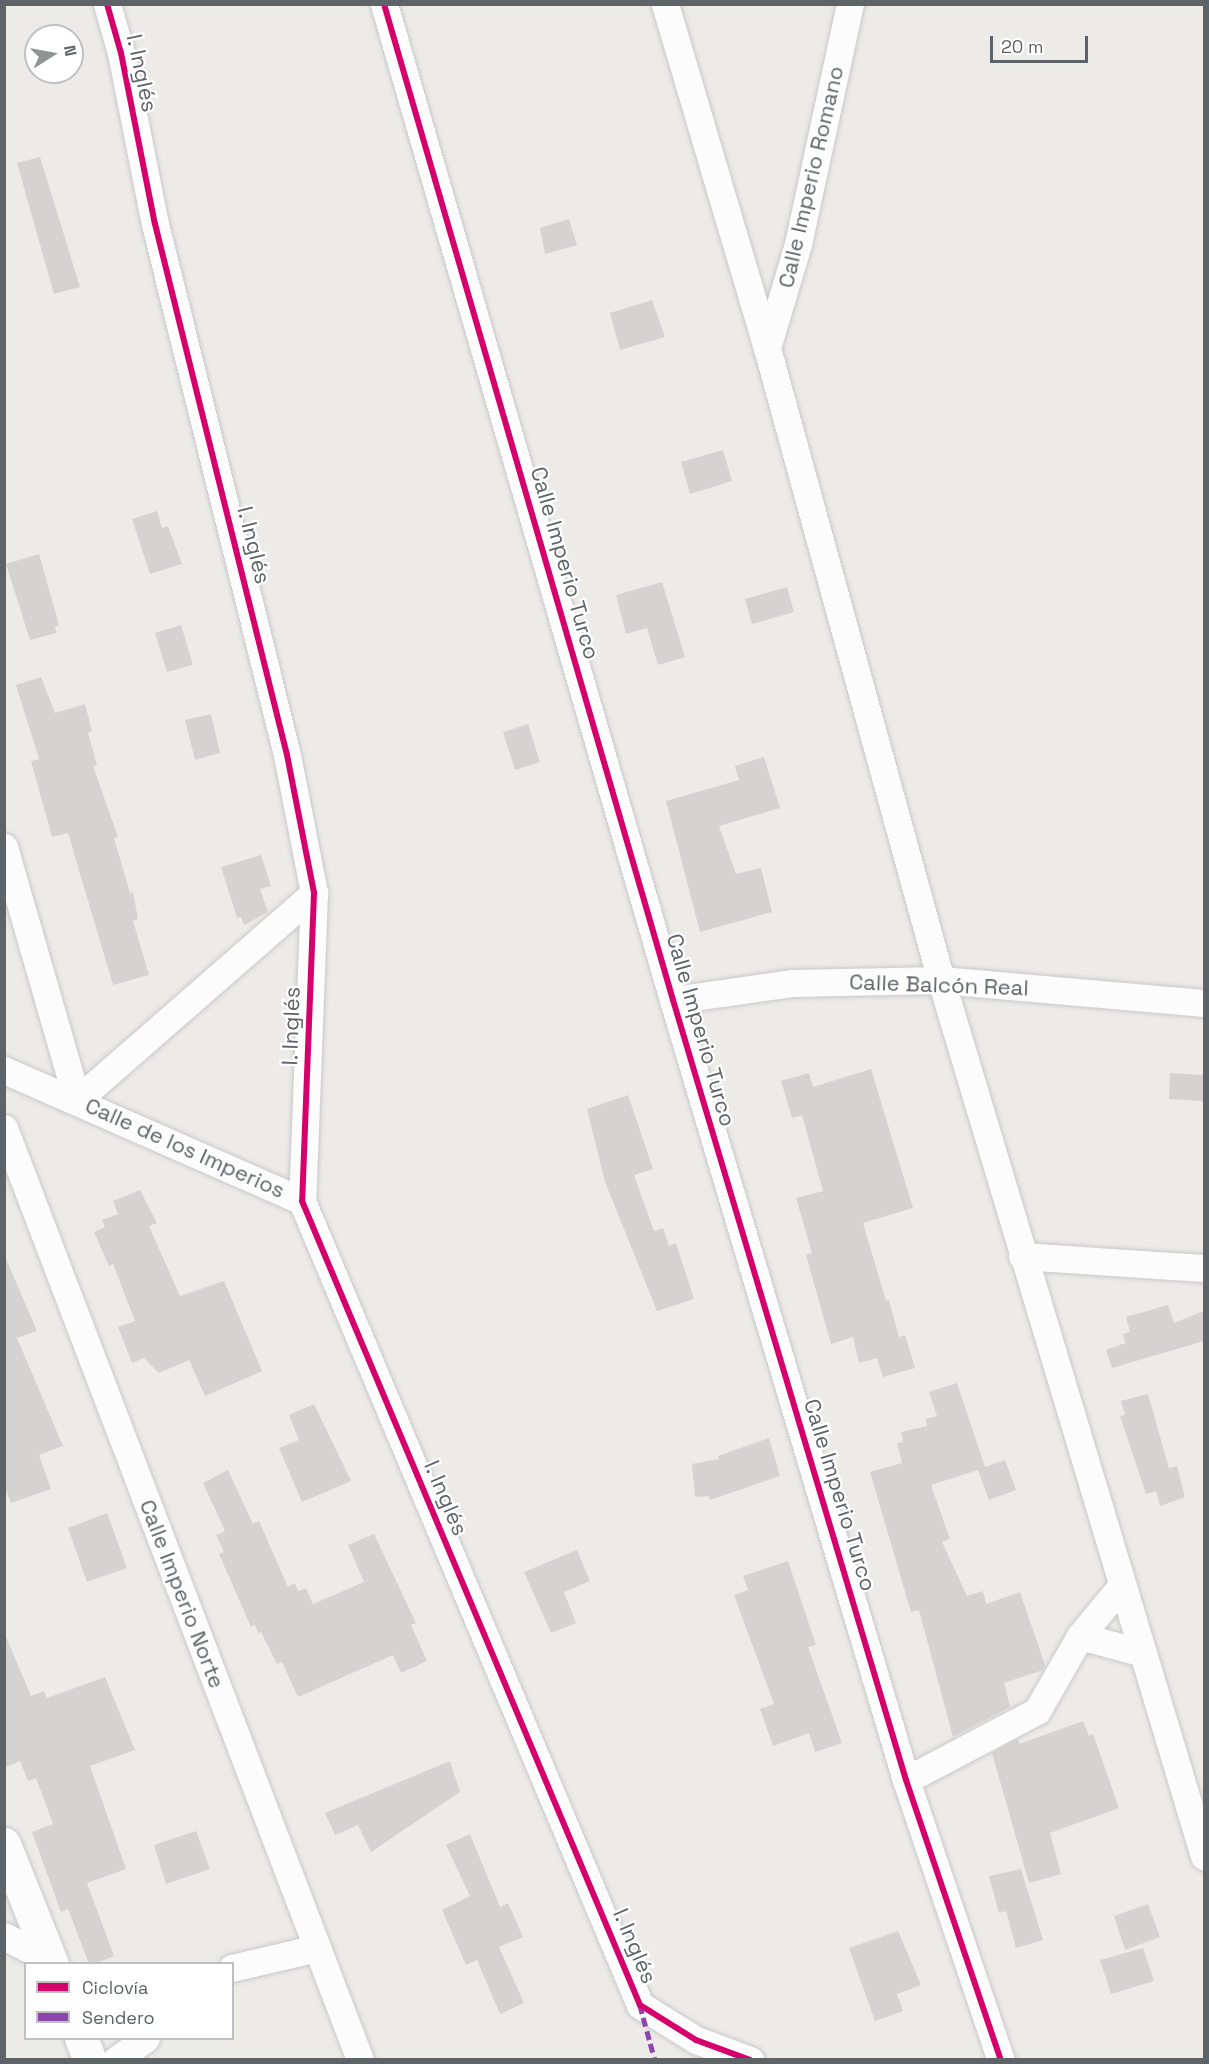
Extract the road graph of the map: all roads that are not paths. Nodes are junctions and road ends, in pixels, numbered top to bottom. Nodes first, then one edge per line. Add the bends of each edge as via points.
1 (107, 4) edge
2 (384, 4) edge
3 (665, 4) edge
4 (850, 4) edge
5 (767, 348) junction
6 (4, 847) edge
7 (314, 894) junction
8 (941, 981) junction
9 (673, 1000) junction
10 (1204, 1003) edge
11 (4, 1070) edge
12 (77, 1100) junction
13 (4, 1128) edge
14 (302, 1201) junction
15 (1022, 1256) junction
16 (1204, 1268) edge
17 (1122, 1585) junction
18 (1080, 1636) junction
19 (1143, 1653) junction
20 (906, 1780) junction
21 (4, 1844) edge
22 (1204, 1856) edge
23 (4, 1936) edge
24 (317, 1948) junction
25 (51, 1962) edge
26 (234, 1968) edge
27 (82, 2040) edge
28 (143, 2040) edge
29 (90, 2060) edge
30 (116, 2060) edge
31 (360, 2060) edge
32 (750, 2060) edge
33 (1001, 2060) edge

1 - 7 street, I. Inglés via 121,52 155,224 287,755
2 - 9 street, Calle Imperio Turco
3 - 5 street via 687,66
4 - 5 street, Calle Imperio Romano via 798,244
5 - 8 street
6 - 12 street, Calle de los Imperios
7 - 12 street
7 - 14 street, I. Inglés
8 - 9 street, Calle Balcón Real via 793,983
8 - 10 street, Calle Balcón Real
8 - 15 street
9 - 20 street, Calle Imperio Turco
11 - 12 street
12 - 14 street, Calle de los Imperios
13 - 24 street, Calle Imperio Norte
14 - 32 street, I. Inglés via 640,2005 696,2040
15 - 16 street
15 - 17 street
17 - 18 street
17 - 19 street
18 - 19 street
18 - 20 street via 1037,1711
19 - 22 street
20 - 33 street, Calle Imperio Turco
21 - 25 street
23 - 25 street
24 - 26 street
24 - 31 street, Calle Imperio Norte
27 - 29 street
28 - 30 street

